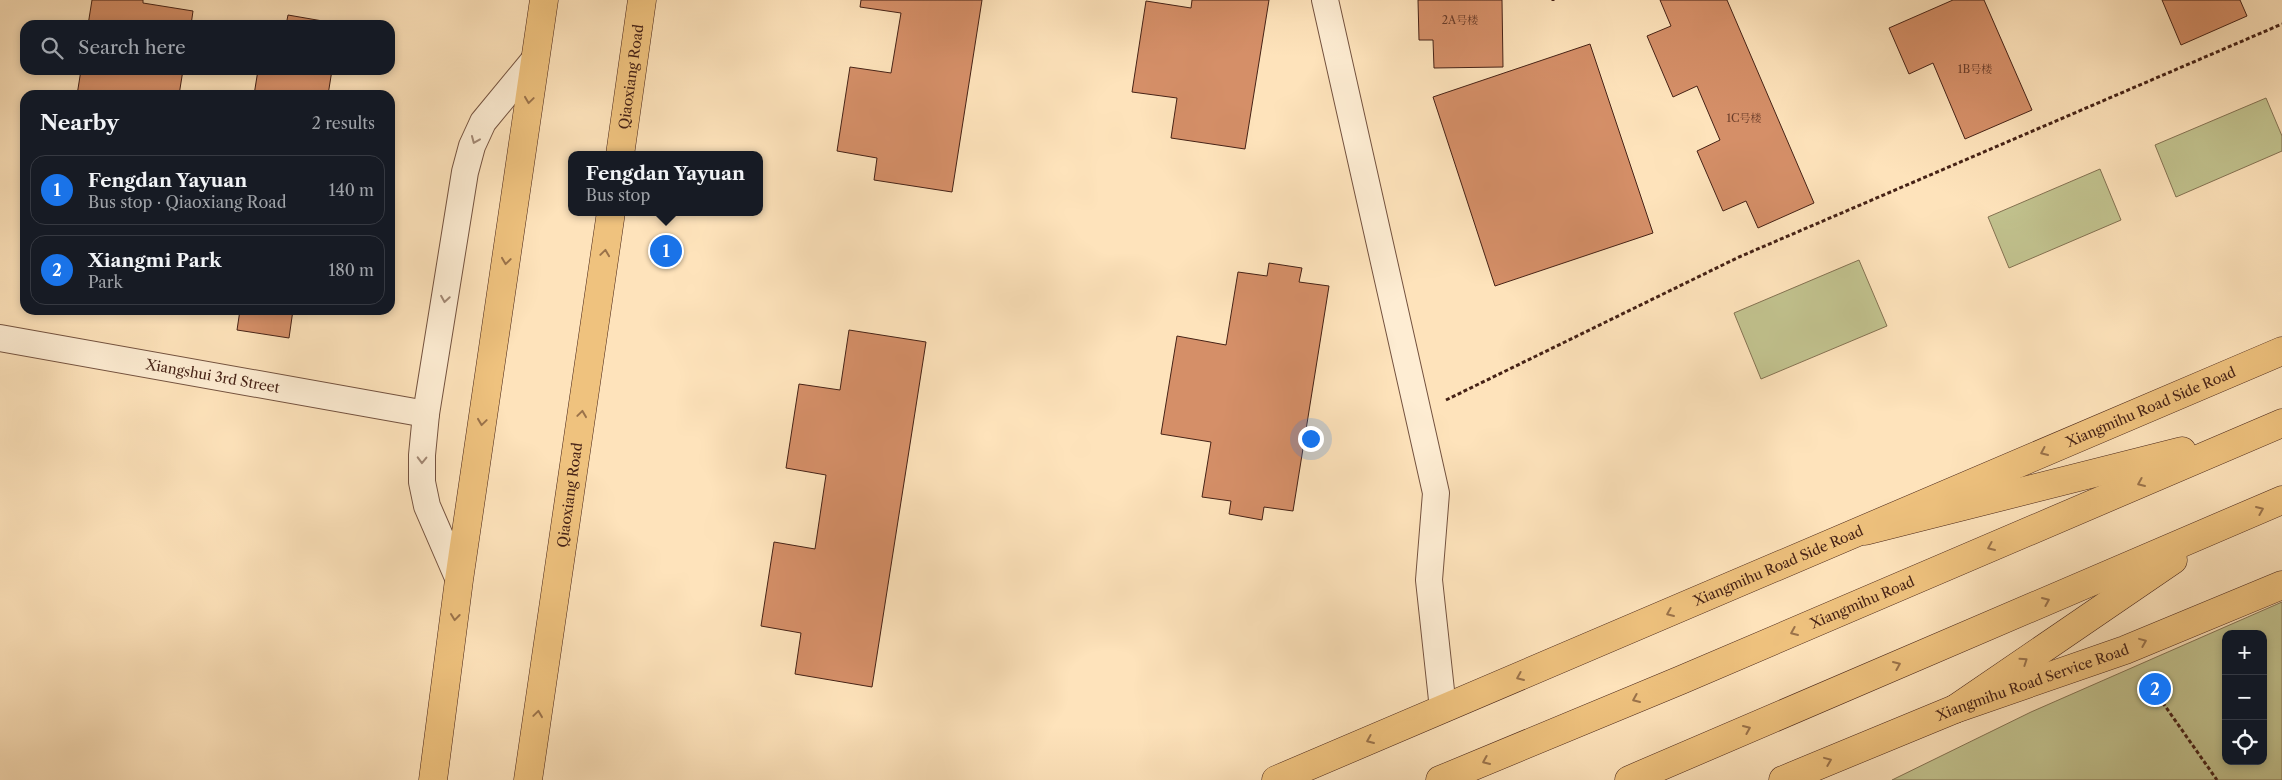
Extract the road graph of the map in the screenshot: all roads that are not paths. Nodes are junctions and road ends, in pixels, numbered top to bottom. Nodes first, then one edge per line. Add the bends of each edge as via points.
1 (544, 0) edge
2 (642, 0) edge
3 (1325, 0) edge
4 (535, 59) junction
5 (621, 151) edge
6 (610, 216) edge
7 (0, 338) edge
8 (2282, 351) edge
9 (426, 414) junction
10 (2273, 427) edge
11 (2282, 500) edge
12 (2223, 526) junction
13 (1865, 531) junction
14 (459, 580) junction
15 (2282, 585) edge
16 (1443, 709) junction
17 (1955, 709) junction
18 (440, 732) junction
19 (530, 774) edge
20 (414, 780) edge
21 (433, 780) edge
22 (1276, 780) edge
23 (1440, 780) edge
24 (1629, 780) edge
25 (1783, 780) edge

1 - 4 main road
2 - 5 main road, Qiaoxiang Road
3 - 16 street via 1436,493 1429,580
4 -> 9 street via 483,122 472,146 465,172
4 -> 14 main road
19 -> 6 main road, Qiaoxiang Road
7 - 9 street, Xiangshui 3rd Street
8 -> 13 main road, Xiangmihu Road Side Road
9 -> 14 street via 422,482 427,506
10 - 13 main road
10 -> 23 main road, Xiangmihu Road
12 -> 11 main road
17 -> 12 main road
24 -> 12 main road
13 -> 16 main road, Xiangmihu Road Side Road
14 -> 18 main road
17 -> 15 main road, Xiangmihu Road Service Road via 2125,650
16 -> 22 main road, Xiangmihu Road Side Road
25 -> 17 main road, Xiangmihu Road Service Road
18 - 20 main road
18 - 21 main road

